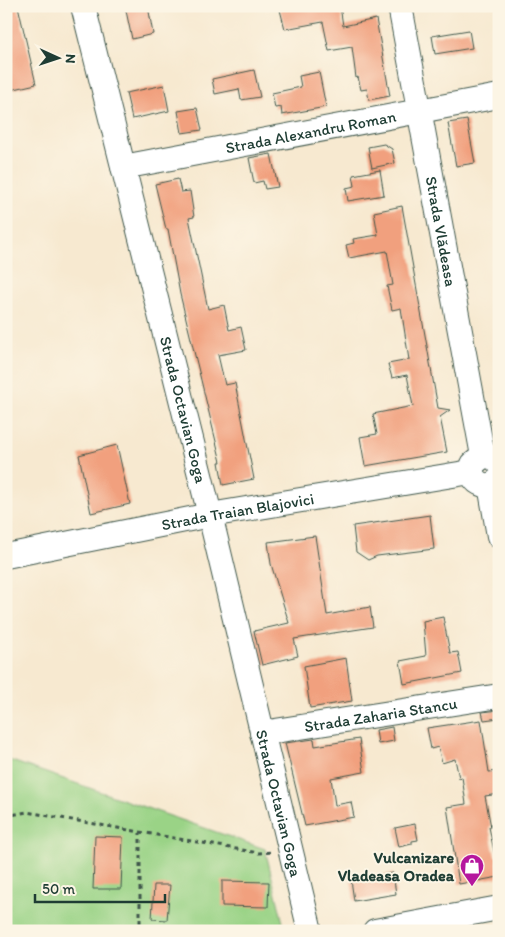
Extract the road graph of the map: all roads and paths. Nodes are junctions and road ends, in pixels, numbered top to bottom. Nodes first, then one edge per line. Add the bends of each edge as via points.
1 (82, 6) edge
2 (400, 6) edge
3 (499, 96) edge
4 (418, 110) junction
5 (123, 167) junction
6 (488, 471) edge
7 (210, 515) junction
8 (499, 536) edge
9 (6, 556) edge
10 (499, 696) edge
11 (262, 733) junction
12 (6, 816) edge
13 (140, 833) junction
14 (290, 851) junction
15 (499, 908) edge
16 (140, 931) edge
17 (310, 931) edge
18 (374, 931) edge

1 - 5 street, Strada Octavian Goga
2 - 4 street, Strada Vlădeasa
3 - 4 street, Strada Alexandru Roman
4 - 5 street, Strada Alexandru Roman
4 - 6 street, Strada Vlădeasa
5 - 7 street, Strada Octavian Goga
6 - 7 street, Strada Traian Blajovici
6 - 8 street, Strada Vlădeasa
7 - 9 street, Strada Traian Blajovici
7 - 11 street, Strada Octavian Goga
10 - 11 street, Strada Zaharia Stancu
11 - 14 street, Strada Octavian Goga
12 - 13 path via 27,812
13 - 14 path via 259,853
13 - 16 path
14 - 17 street, Strada Octavian Goga
15 - 18 street

